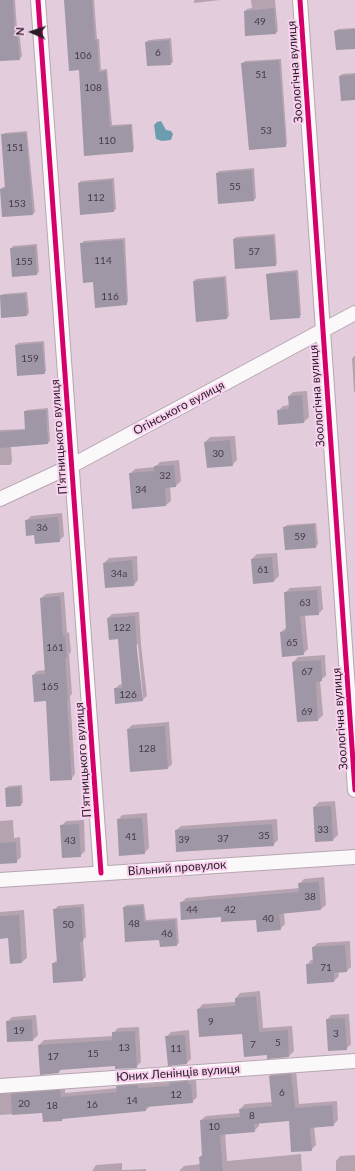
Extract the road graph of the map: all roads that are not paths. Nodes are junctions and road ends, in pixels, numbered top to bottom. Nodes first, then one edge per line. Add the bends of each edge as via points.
1 (38, 0) edge
2 (300, 0) edge
3 (355, 312) edge
4 (322, 330) junction
5 (71, 466) junction
6 (0, 499) edge
7 (355, 790) edge
8 (355, 857) edge
9 (101, 873) junction
10 (0, 880) edge
11 (355, 1061) edge
12 (0, 1086) edge

1 - 5 street, П’ятницького вулиця
2 - 4 street, Зоологічна вулиця
3 - 4 street, Огінського вулиця
4 - 5 street, Огінського вулиця
4 - 7 street, Зоологічна вулиця
5 - 6 street, Огінського вулиця
5 - 9 street, П’ятницького вулиця
8 - 9 street, Вільний провулок
9 - 10 street, Вільний провулок
11 - 12 street, Юних Ленінців вулиця

